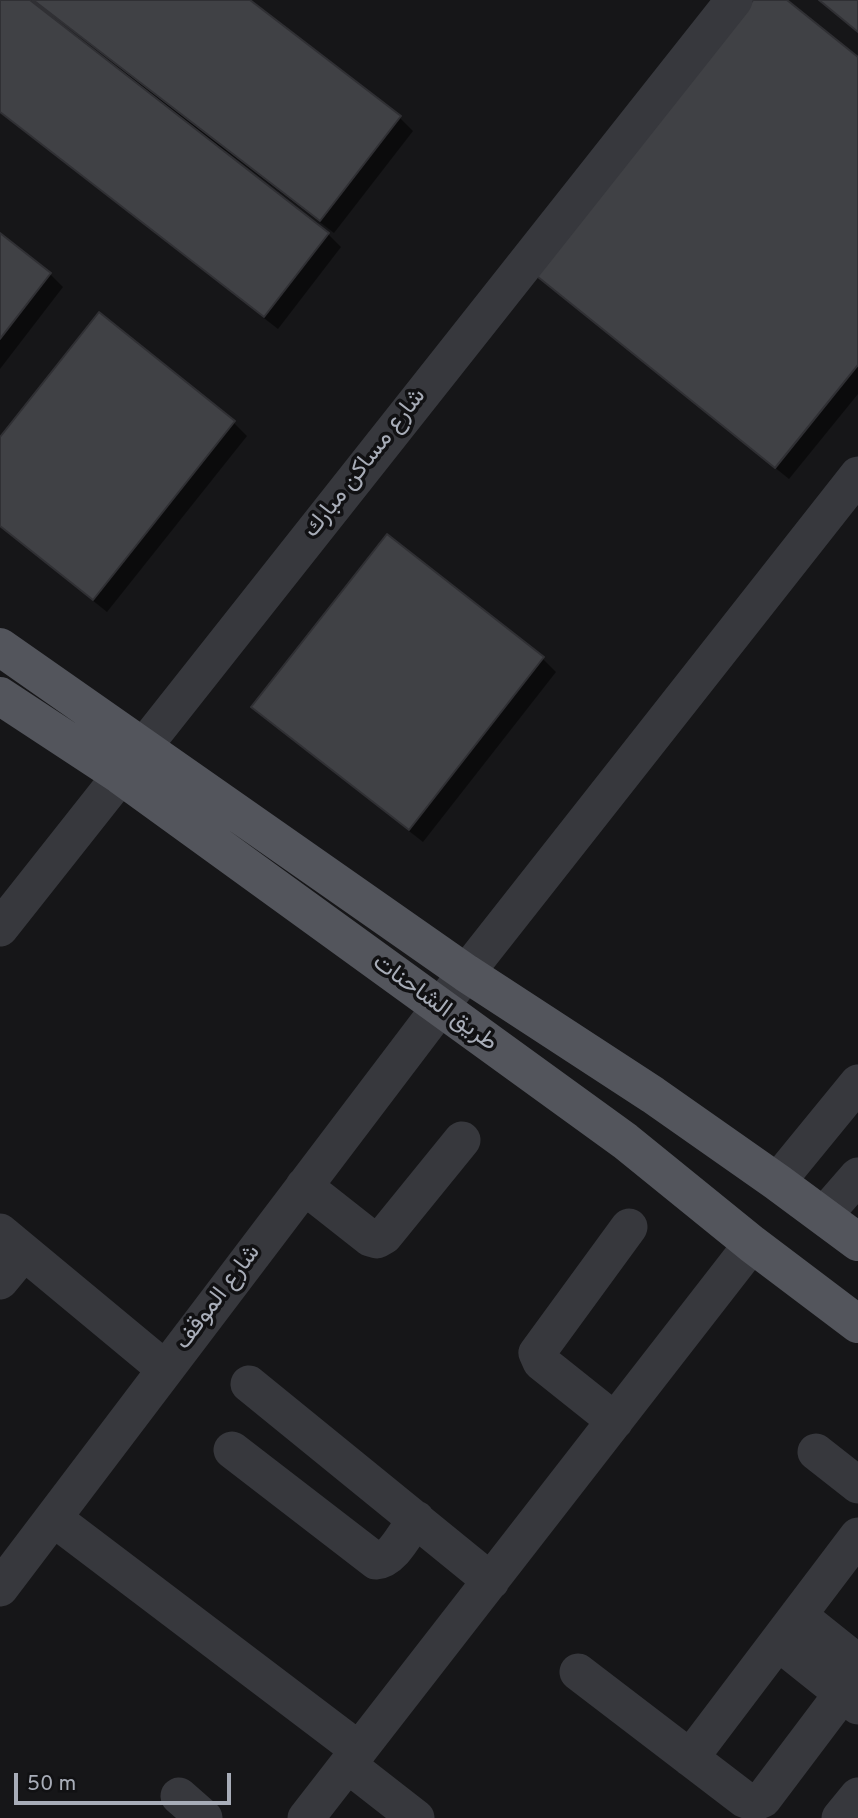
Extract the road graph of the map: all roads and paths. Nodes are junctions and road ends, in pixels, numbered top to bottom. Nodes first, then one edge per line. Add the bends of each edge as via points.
1 (734, 0) edge
2 (858, 475) edge
3 (0, 647) edge
4 (0, 696) edge
5 (131, 761) junction
6 (0, 928) edge
7 (466, 973) junction
8 (439, 1008) junction
9 (858, 1083) edge
10 (653, 1095) junction
11 (462, 1140) dead end
12 (625, 1141) junction
13 (734, 1152) junction
14 (858, 1176) edge
15 (777, 1182) junction
16 (304, 1186) junction
17 (699, 1200) junction
18 (824, 1215) junction
19 (629, 1227) dead end
20 (12, 1242) edge
21 (858, 1242) edge
22 (752, 1244) junction
23 (0, 1281) edge
24 (858, 1324) edge
25 (165, 1369) junction
26 (249, 1384) dead end
27 (615, 1421) junction
28 (232, 1450) dead end
29 (816, 1452) dead end
30 (858, 1485) edge
31 (53, 1518) junction
32 (416, 1519) junction
33 (858, 1536) edge
34 (491, 1581) junction
35 (0, 1588) edge
36 (788, 1628) junction
37 (578, 1672) dead end
38 (854, 1684) edge
39 (354, 1757) junction
40 (690, 1758) junction
41 (858, 1796) edge
42 (306, 1818) edge
43 (416, 1818) edge
44 (840, 1818) edge

1 - 5 street, شارع مساكن مبارك
2 - 7 street, شارع الموقف
3 - 5 main road, طريق الشاحنات
4 - 5 main road, طريق الشاحنات
5 - 6 street, شارع مساكن مبارك
5 - 7 main road, طريق الشاحنات
5 - 8 main road, طريق الشاحنات
7 - 8 street, شارع الموقف
7 - 10 main road, طريق الشاحنات
8 - 12 main road, طريق الشاحنات
8 - 16 street, شارع الموقف
9 - 15 street
10 - 12 main road via 651,1125 640,1136
10 - 13 main road, طريق الشاحنات
11 - 16 street via 377,1240
12 - 17 main road, طريق الشاحنات
13 - 15 main road, طريق الشاحنات
13 - 17 main road via 709,1162 701,1173
14 - 18 street
15 - 18 main road, طريق الشاحنات
16 - 25 street, شارع الموقف
17 - 22 main road, طريق الشاحنات
18 - 21 main road, طريق الشاحنات
19 - 27 street via 537,1353 541,1362
20 - 23 street
20 - 25 street
22 - 24 main road, طريق الشاحنات
22 - 27 street
25 - 31 street, شارع الموقف
26 - 32 street
27 - 34 street
28 - 32 street via 376,1561 389,1556
29 - 30 street
31 - 35 street, شارع الموقف
31 - 39 street
32 - 34 street
33 - 36 street
34 - 39 street
36 - 38 street
36 - 40 street
37 - 40 street
38 - 40 street via 759,1802 748,1802
39 - 42 street
39 - 43 street
41 - 44 street

